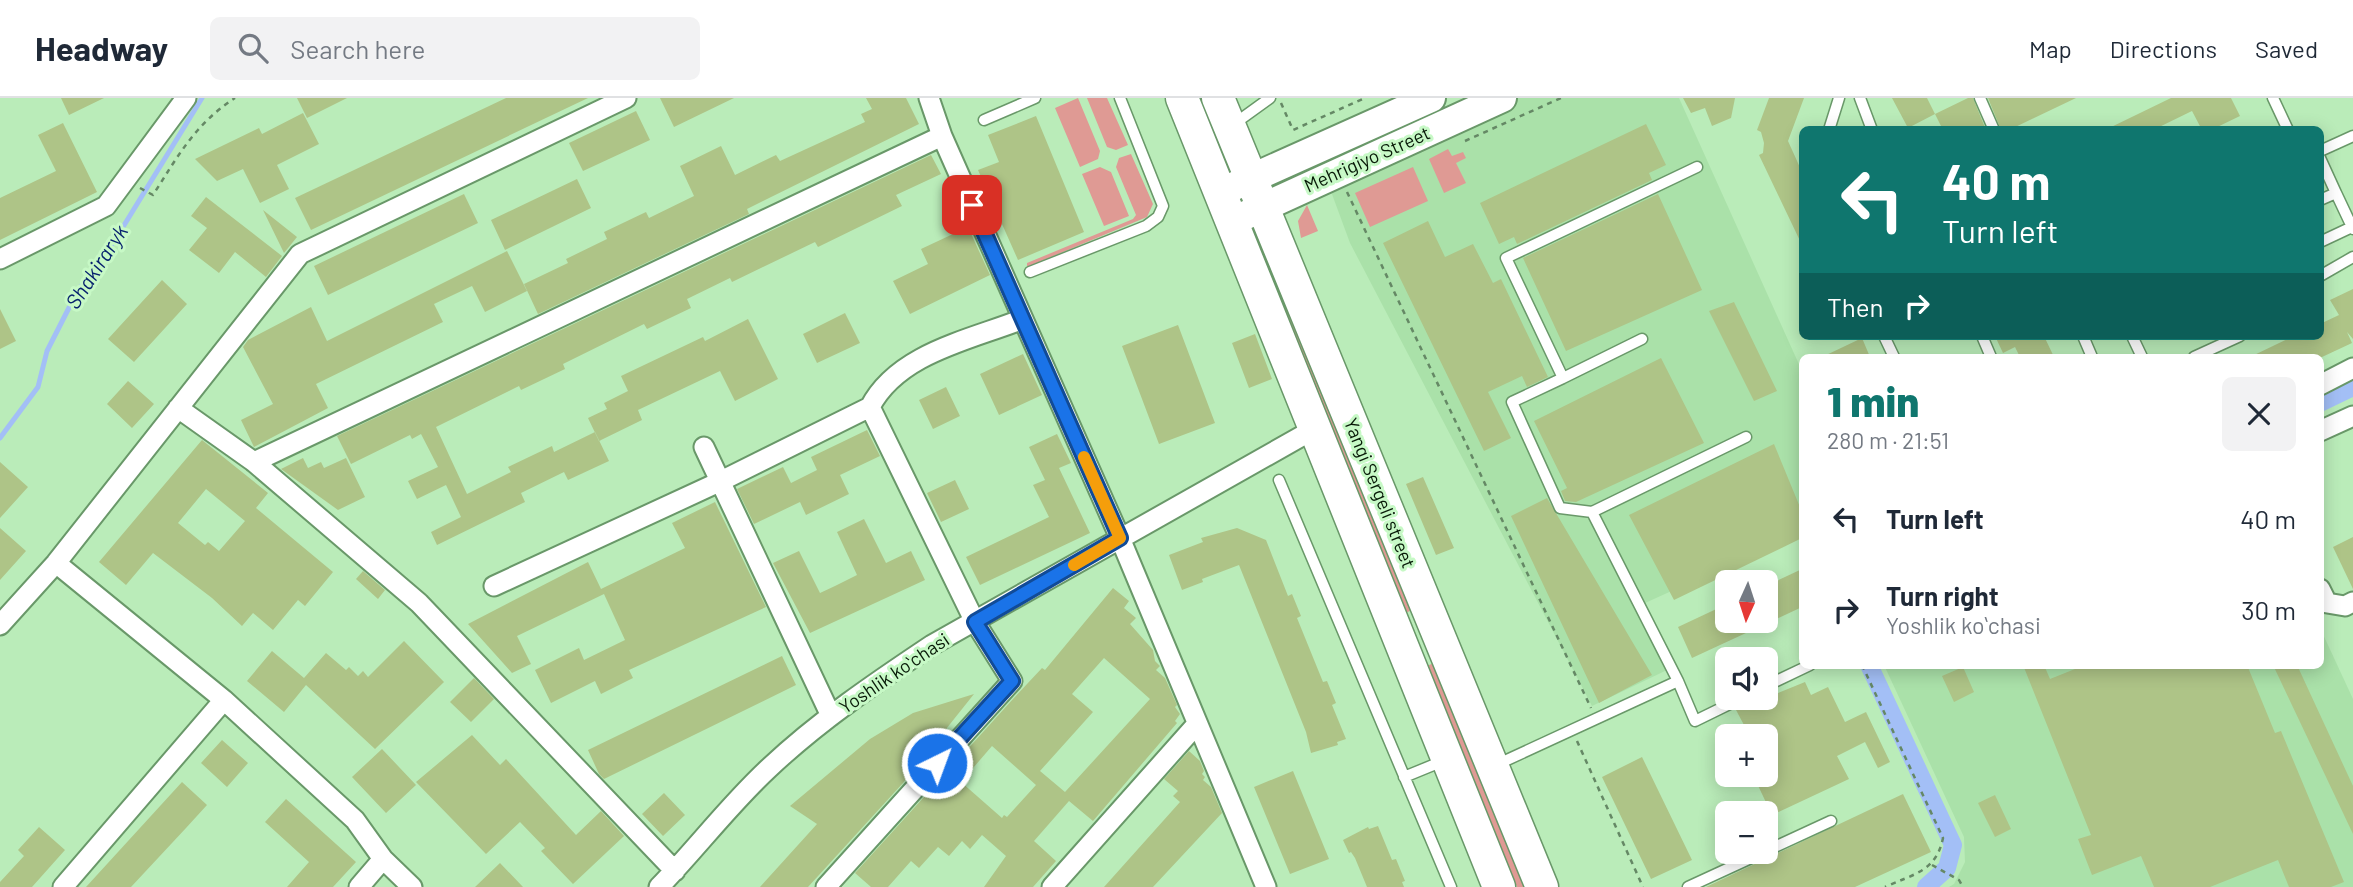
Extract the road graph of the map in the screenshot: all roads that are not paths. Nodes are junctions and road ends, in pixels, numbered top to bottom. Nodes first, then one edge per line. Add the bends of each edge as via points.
1 (186, 98) edge
2 (626, 98) edge
3 (929, 98) edge
4 (1035, 98) edge
5 (1121, 98) edge
6 (1182, 98) edge
7 (1270, 98) edge
8 (1431, 98) edge
9 (1502, 98) edge
10 (1839, 98) edge
11 (1860, 98) edge
12 (1980, 98) edge
13 (2273, 98) edge
14 (1224, 112) edge
15 (984, 120) dead end
16 (1830, 126) edge
17 (1870, 126) edge
18 (1992, 126) edge
19 (2286, 126) edge
20 (942, 136) junction
21 (2353, 136) edge
22 (2324, 149) edge
23 (1697, 167) dead end
24 (2324, 168) edge
25 (1257, 193) junction
26 (2336, 193) junction
27 (2324, 198) edge
28 (1227, 207) junction
29 (2353, 228) edge
30 (2324, 240) edge
31 (2353, 257) edge
32 (0, 259) edge
33 (1030, 272) dead end
34 (2324, 274) edge
35 (1023, 319) junction
36 (1642, 339) dead end
37 (2231, 340) edge
38 (2201, 354) edge
39 (2353, 368) edge
40 (1563, 378) junction
41 (2324, 383) edge
42 (870, 407) junction
43 (178, 408) junction
44 (2353, 416) edge
45 (1316, 428) junction
46 (2324, 429) edge
47 (1746, 438) dead end
48 (704, 447) dead end
49 (254, 462) junction
50 (1279, 480) dead end
51 (719, 482) junction
52 (1592, 512) junction
53 (1120, 538) junction
54 (56, 563) junction
55 (494, 586) dead end
56 (2324, 597) edge
57 (2353, 602) edge
58 (975, 622) junction
59 (0, 625) edge
60 (1443, 646) junction
61 (1406, 660) junction
62 (1802, 669) edge
63 (1678, 681) junction
64 (1778, 681) edge
65 (224, 700) junction
66 (1717, 710) edge
67 (831, 716) junction
68 (1197, 724) junction
69 (1447, 759) junction
70 (1492, 766) junction
71 (1404, 777) junction
72 (1831, 821) dead end
73 (1778, 846) edge
74 (383, 859) junction
75 (1739, 864) edge
76 (675, 871) junction
77 (63, 887) edge
78 (359, 887) edge
79 (412, 887) edge
80 (659, 887) edge
81 (826, 887) edge
82 (1052, 887) edge
83 (1266, 887) edge
84 (1451, 887) edge
85 (1499, 887) edge
86 (1542, 887) edge
87 (1688, 887) edge

1 - 32 street via 106,206
2 - 43 street via 300,254
3 - 20 street
4 - 15 lane
5 - 33 lane via 1163,206 1158,217 1146,226
6 - 28 main road, Yangi Sergeli street
7 - 14 lane
8 - 25 main road, Mehrigiyo Street
9 - 25 main road, Mehrigiyo Street
10 - 16 lane
11 - 17 lane
12 - 18 lane
13 - 19 lane
14 - 25 main road, Yangi Sergeli street
20 - 35 street
20 - 49 street
21 - 22 lane
23 - 40 lane via 1506,258
24 - 26 lane
25 - 28 main road
25 - 60 main road, Yangi Sergeli street
26 - 27 lane
26 - 29 lane
28 - 45 main road, Yangi Sergeli street
29 - 30 lane
31 - 34 lane
35 - 42 street via 915,360 879,391
35 - 53 street
36 - 40 lane
37 - 38 lane
39 - 41 street
40 - 52 lane via 1512,401 1560,508
42 - 51 street
42 - 58 street
43 - 49 street
43 - 54 street
44 - 46 street
45 - 53 street, Yoshlik koʻchasi
45 - 61 main road, Yangi Sergeli street
47 - 52 lane
48 - 51 street
49 - 76 street via 419,603
50 - 71 lane
51 - 55 street
51 - 67 street
52 - 63 lane
53 - 58 street, Yoshlik koʻchasi
53 - 68 street
54 - 59 street
54 - 65 street
56 - 57 street via 2327,603 2345,606
58 - 67 street, Yoshlik koʻchasi via 932,645
58 - 81 street via 1012,681
60 - 61 main road via 1419,641
60 - 70 main road, Yangi Sergeli street
61 - 69 main road, Yangi Sergeli street
62 - 64 lane
63 - 66 lane via 1695,721
63 - 70 lane
65 - 74 street via 355,820
65 - 77 street
67 - 76 street, Yoshlik koʻchasi via 755,781
68 - 82 street
68 - 83 street
69 - 71 lane
69 - 85 main road, Yangi Sergeli street
70 - 86 main road, Yangi Sergeli street
71 - 84 lane
72 - 73 lane
74 - 78 street
74 - 79 street
75 - 87 lane
76 - 80 street, Yoshlik koʻchasi

